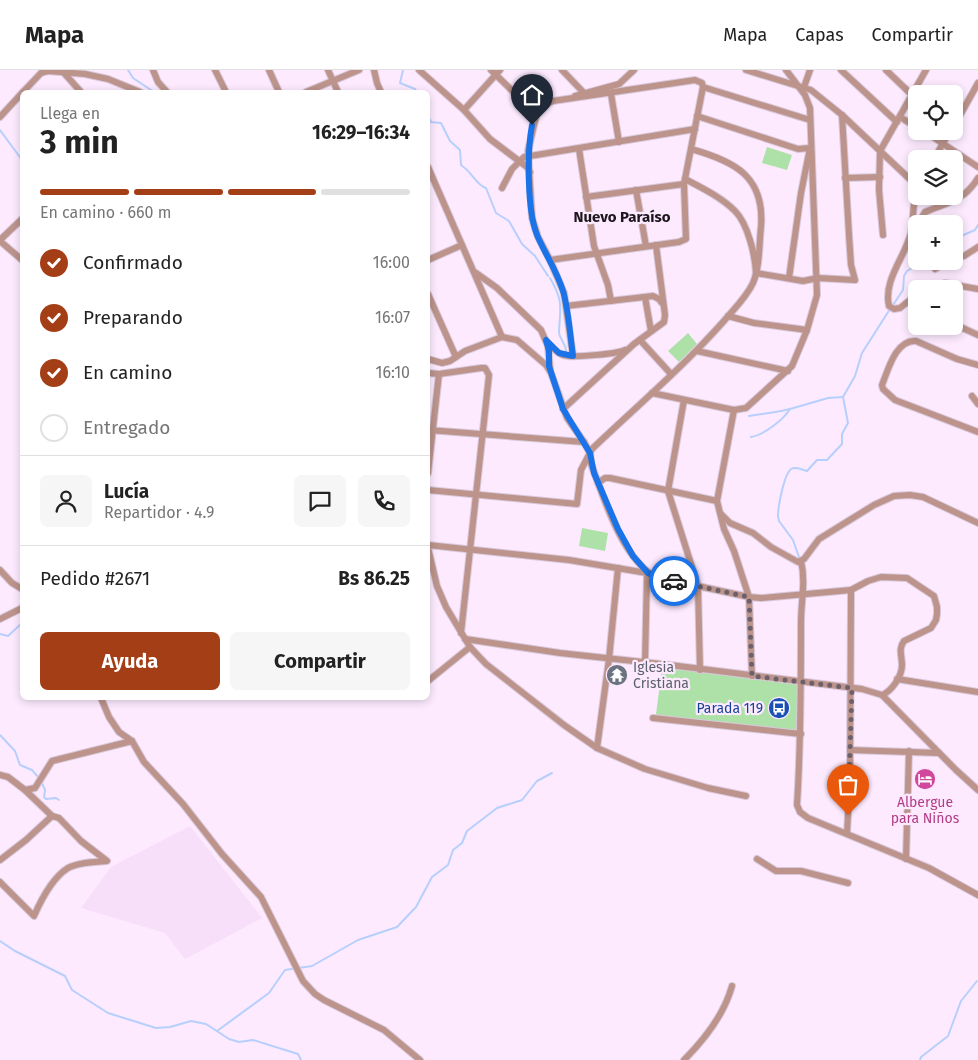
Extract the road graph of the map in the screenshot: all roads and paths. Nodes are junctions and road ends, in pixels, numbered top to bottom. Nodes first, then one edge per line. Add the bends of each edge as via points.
1 (152, 70) edge
2 (215, 70) edge
3 (269, 70) edge
4 (328, 70) edge
5 (359, 70) edge
6 (374, 70) edge
7 (419, 70) edge
8 (562, 70) edge
9 (633, 70) edge
10 (746, 70) edge
11 (786, 70) edge
12 (810, 70) edge
13 (841, 70) edge
14 (886, 70) edge
15 (926, 70) edge
16 (107, 71) edge
17 (62, 72) edge
18 (495, 72) edge
19 (108, 79) junction
20 (333, 81) junction
21 (978, 83) edge
22 (917, 85) edge
23 (801, 86) junction
24 (703, 87) junction
25 (26, 90) edge
26 (79, 90) edge
27 (135, 90) edge
28 (165, 90) edge
29 (225, 90) edge
30 (278, 90) edge
31 (311, 90) edge
32 (337, 90) edge
33 (380, 90) edge
34 (908, 90) edge
35 (584, 93) junction
36 (611, 94) junction
37 (20, 96) edge
38 (971, 96) junction
39 (566, 99) junction
40 (978, 100) edge
41 (908, 102) edge
42 (464, 110) junction
43 (963, 110) edge
44 (535, 113) junction
45 (842, 115) junction
46 (697, 116) junction
47 (0, 117) edge
48 (899, 119) junction
49 (810, 120) junction
50 (908, 123) edge
51 (695, 129) junction
52 (939, 140) edge
53 (946, 140) edge
54 (619, 142) junction
55 (944, 143) junction
56 (578, 148) junction
57 (810, 148) junction
58 (691, 149) junction
59 (940, 150) edge
60 (880, 151) junction
61 (528, 157) junction
62 (518, 162) junction
63 (978, 167) edge
64 (430, 172) edge
65 (530, 172) junction
66 (880, 177) junction
67 (908, 177) edge
68 (845, 178) junction
69 (978, 178) edge
70 (685, 181) junction
71 (502, 188) dead end
72 (636, 190) junction
73 (586, 197) junction
74 (923, 215) edge
75 (20, 221) edge
76 (884, 235) dead end
77 (0, 241) edge
78 (462, 244) junction
79 (656, 244) junction
80 (908, 244) edge
81 (646, 246) junction
82 (978, 247) edge
83 (597, 252) junction
84 (963, 256) edge
85 (20, 258) edge
86 (430, 259) edge
87 (550, 260) junction
88 (475, 271) junction
89 (756, 273) junction
90 (790, 278) junction
91 (818, 278) junction
92 (963, 286) edge
93 (978, 289) edge
94 (645, 297) junction
95 (430, 298) edge
96 (611, 301) junction
97 (908, 301) edge
98 (663, 304) junction
99 (566, 306) junction
100 (728, 316) junction
101 (963, 328) edge
102 (807, 330) junction
103 (651, 331) junction
104 (978, 334) edge
105 (502, 336) junction
106 (546, 340) junction
107 (637, 342) junction
108 (698, 351) junction
109 (573, 356) junction
110 (456, 357) junction
111 (430, 360) edge
112 (437, 362) junction
113 (978, 365) edge
114 (430, 369) edge
115 (788, 371) junction
116 (430, 372) edge
117 (551, 373) junction
118 (439, 374) junction
119 (671, 374) junction
120 (652, 393) junction
121 (972, 396) dead end
122 (684, 400) junction
123 (978, 404) edge
124 (563, 409) junction
125 (734, 410) junction
126 (430, 430) edge
127 (978, 432) edge
128 (484, 434) junction
129 (584, 442) junction
130 (590, 453) junction
131 (598, 483) junction
132 (430, 490) edge
133 (668, 491) junction
134 (477, 494) junction
135 (717, 501) junction
136 (721, 514) junction
137 (978, 523) edge
138 (430, 547) edge
139 (470, 550) junction
140 (430, 556) edge
141 (801, 561) junction
142 (618, 568) junction
143 (0, 570) edge
144 (648, 573) junction
145 (698, 586) junction
146 (20, 588) edge
147 (851, 590) junction
148 (802, 594) junction
149 (749, 597) junction
150 (20, 609) edge
151 (0, 619) edge
152 (463, 636) junction
153 (470, 647) junction
154 (609, 659) junction
155 (645, 664) junction
156 (700, 670) junction
157 (752, 676) junction
158 (430, 679) edge
159 (897, 679) junction
160 (801, 683) junction
161 (852, 688) junction
162 (978, 692) edge
163 (882, 695) junction
164 (102, 700) edge
165 (653, 718) dead end
166 (801, 734) junction
167 (132, 741) junction
168 (597, 748) junction
169 (850, 750) junction
170 (909, 751) junction
171 (939, 754) junction
172 (0, 775) edge
173 (25, 790) junction
174 (978, 790) edge
175 (746, 796) dead end
176 (52, 816) junction
177 (847, 833) junction
178 (757, 859) dead end
179 (906, 859) junction
180 (0, 860) edge
181 (0, 882) edge
182 (848, 883) dead end
183 (978, 895) edge
184 (732, 986) dead end
185 (420, 1060) edge
186 (684, 1060) edge

1 - 28 street
2 - 29 street
3 - 30 street
4 - 20 street
5 - 20 street
6 - 33 street
7 - 42 street
8 - 35 street
9 - 35 street via 619,84
10 - 23 street
11 - 23 street
12 - 23 street
13 - 48 street
14 - 34 street
15 - 22 street
16 - 19 street
17 - 19 street
17 - 25 street via 45,72
17 - 26 street
18 - 42 street
18 - 44 street
19 - 27 street
20 - 31 street
20 - 32 street
21 - 38 street
23 - 45 street via 811,90
23 - 49 street via 808,100
24 - 36 street via 695,80
24 - 46 street
24 - 49 street
35 - 39 street
36 - 39 street
36 - 54 street
37 - 47 street
38 - 40 street
38 - 43 street
39 - 44 street via 544,103
41 - 48 street
42 - 62 street via 490,139
44 - 61 street
45 - 60 street
45 - 68 street
46 - 51 street
46 - 57 street via 798,148
48 - 50 street
48 - 60 street
49 - 57 street
51 - 54 street
51 - 58 street
52 - 55 street
53 - 55 street
54 - 56 street
55 - 59 street
55 - 63 street
56 - 61 street
56 - 73 street
57 - 90 street
57 - 91 street
58 - 70 street
58 - 89 street via 717,156 735,166 758,195 762,215
60 - 66 street
60 - 67 street
61 - 62 street
61 - 65 street
62 - 65 street
62 - 71 street
64 - 78 street
65 - 87 street via 532,218
66 - 68 street
66 - 76 street
68 - 91 street via 854,280
69 - 74 street via 966,194
70 - 72 street
70 - 79 street via 686,238 679,242
70 - 89 street via 723,202 739,216 750,243
72 - 73 street
72 - 81 street
73 - 83 street
75 - 77 street
77 - 85 street
78 - 86 street
78 - 88 street
79 - 81 street
79 - 98 street
80 - 97 street via 896,265 889,290 889,306 897,309
81 - 83 street
82 - 84 street
83 - 87 street
83 - 96 street
87 - 99 street
88 - 105 street
88 - 106 street via 528,316
89 - 90 street
89 - 100 street via 751,288
90 - 91 street
91 - 102 street via 816,305
92 - 93 street
94 - 96 street
94 - 98 street via 657,297
94 - 103 street
95 - 110 street
96 - 99 street
98 - 103 street via 664,322
99 - 109 street
100 - 102 street via 754,324
100 - 108 street
101 - 104 street
102 - 115 street
103 - 107 street
105 - 110 street
105 - 117 street via 523,345
106 - 109 street via 559,353
106 - 117 street
107 - 109 street via 618,353
107 - 119 street
107 - 124 street
108 - 115 street
108 - 119 street
110 - 112 street
111 - 112 street
112 - 114 street
113 - 127 street via 909,341 899,348 882,385 895,400
115 - 125 street via 746,408
116 - 118 street
117 - 124 street
118 - 126 street
118 - 128 street via 481,368 488,372
119 - 120 street
120 - 122 street
120 - 130 street
121 - 123 street
122 - 125 street
122 - 133 street
124 - 129 street
125 - 135 street
126 - 128 street
128 - 129 street
128 - 134 street
129 - 130 street
130 - 131 street
130 - 134 street via 582,470 577,504
131 - 133 street via 610,478
131 - 144 street via 618,529 633,556
132 - 134 street
133 - 135 street
133 - 145 street
134 - 139 street
135 - 136 street
136 - 141 street via 730,523 753,533 795,562
136 - 149 street
137 - 141 street via 923,497 894,496 819,539
138 - 139 street
139 - 142 street
139 - 152 street
140 - 152 street via 437,586
141 - 148 street
142 - 144 street
142 - 154 street
143 - 146 street
144 - 145 street
144 - 155 street
145 - 149 street
145 - 156 street
147 - 148 street
147 - 159 street via 881,577 900,577 913,581 936,600 934,624 901,644 902,667
147 - 161 street
148 - 149 street
148 - 160 street
149 - 157 street
150 - 151 street
152 - 153 street
152 - 154 street
153 - 158 street
153 - 168 street via 486,664
154 - 155 street
154 - 168 street
155 - 156 street via 670,664
156 - 157 street
157 - 160 street
159 - 162 street
159 - 163 street via 888,693
160 - 161 street
160 - 166 street
161 - 163 street
161 - 169 street
163 - 171 street
164 - 167 street via 119,732
165 - 166 street
166 - 177 street via 797,805 800,812
167 - 173 street via 52,761 35,788
167 - 185 street via 144,762 184,804 222,854 261,897 303,981 324,1000 384,1030
168 - 175 street via 645,769
169 - 170 street
169 - 177 street
170 - 171 street
170 - 179 street
171 - 174 street
172 - 173 street
173 - 176 street
176 - 180 street
176 - 181 street via 59,818 107,861 67,869 46,893 34,916
177 - 179 street
178 - 182 street via 776,871 801,871
179 - 183 street via 930,868
184 - 186 street via 728,1001 713,1028

